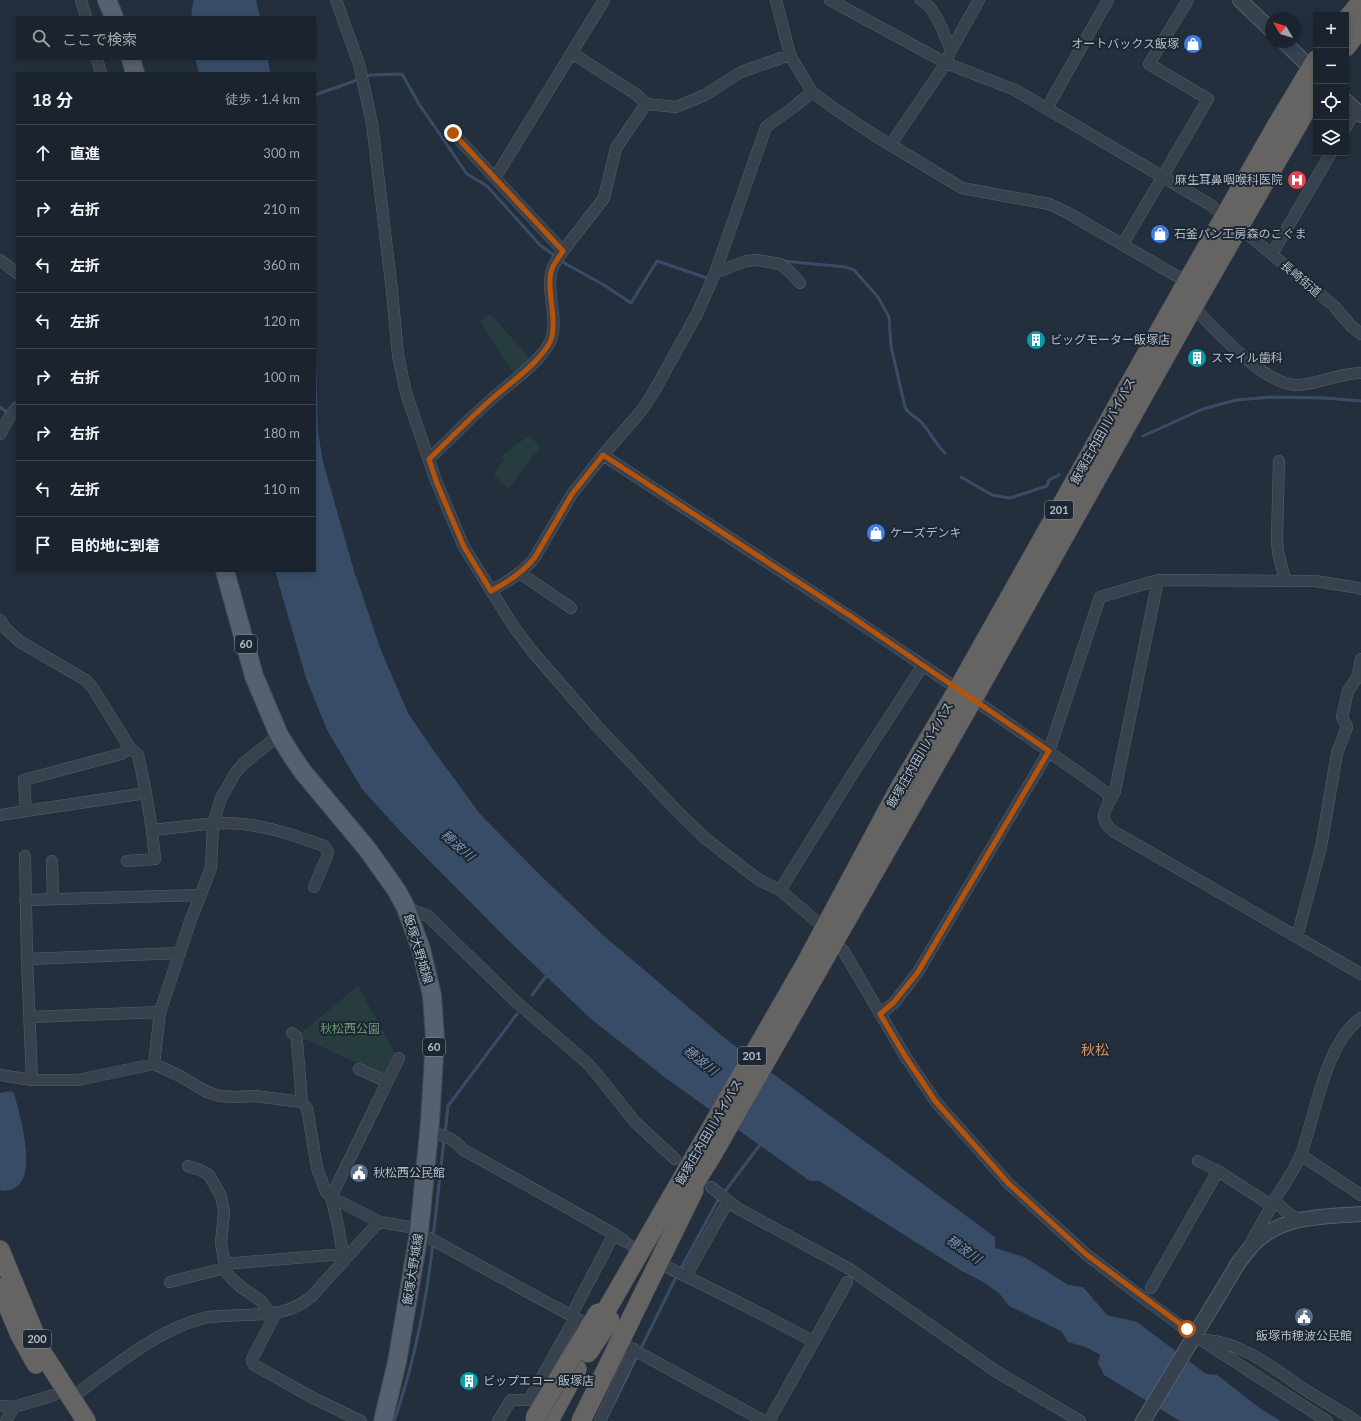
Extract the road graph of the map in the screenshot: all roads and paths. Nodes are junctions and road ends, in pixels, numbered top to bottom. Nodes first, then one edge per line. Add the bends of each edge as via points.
1 (81, 0) edge
2 (107, 0) edge
3 (336, 0) edge
4 (604, 0) edge
5 (776, 0) edge
6 (830, 0) edge
7 (911, 0) edge
8 (918, 0) edge
9 (921, 0) edge
10 (979, 0) edge
11 (1108, 0) edge
12 (1188, 0) edge
13 (1240, 0) edge
14 (1361, 2) edge
15 (843, 3) edge
16 (86, 16) edge
17 (114, 16) edge
18 (1349, 16) edge
19 (1265, 24) edge
20 (1361, 27) edge
21 (1349, 43) edge
22 (1291, 48) edge
23 (951, 50) junction
24 (572, 53) junction
25 (790, 55) junction
26 (97, 60) edge
27 (131, 60) edge
28 (946, 63) junction
29 (1313, 66) edge
30 (1313, 69) edge
31 (101, 72) edge
32 (136, 72) edge
33 (812, 92) junction
34 (1313, 98) edge
35 (646, 104) junction
36 (1047, 108) junction
37 (1354, 109) edge
38 (1349, 120) edge
39 (453, 133) dead end
40 (891, 144) junction
41 (1329, 156) edge
42 (1164, 177) junction
43 (495, 178) junction
44 (1232, 222) junction
45 (1123, 244) junction
46 (563, 251) junction
47 (1272, 254) junction
48 (0, 260) edge
49 (16, 272) edge
50 (715, 274) junction
51 (1187, 282) junction
52 (800, 283) dead end
53 (1193, 307) junction
54 (1361, 334) edge
55 (1361, 373) edge
56 (16, 408) edge
57 (0, 434) edge
58 (603, 455) junction
59 (429, 459) junction
60 (1279, 461) dead end
61 (225, 572) edge
62 (520, 573) junction
63 (1158, 580) junction
64 (1286, 580) junction
65 (1361, 589) edge
66 (491, 591) junction
67 (571, 608) dead end
68 (0, 620) edge
69 (1361, 659) edge
70 (923, 665) junction
71 (966, 694) junction
72 (279, 735) junction
73 (130, 748) junction
74 (1049, 751) junction
75 (146, 793) junction
76 (1110, 800) junction
77 (26, 811) junction
78 (0, 816) edge
79 (213, 824) junction
80 (152, 830) junction
81 (24, 856) dead end
82 (52, 861) dead end
83 (127, 861) dead end
84 (314, 887) dead end
85 (780, 890) junction
86 (200, 895) junction
87 (25, 900) junction
88 (53, 900) junction
89 (406, 908) junction
90 (815, 920) dead end
91 (1297, 937) junction
92 (843, 950) dead end
93 (180, 953) junction
94 (27, 959) junction
95 (1361, 974) edge
96 (160, 1012) junction
97 (880, 1014) junction
98 (30, 1017) junction
99 (1361, 1018) edge
100 (292, 1033) dead end
101 (399, 1058) dead end
102 (154, 1064) junction
103 (359, 1068) dead end
104 (0, 1075) edge
105 (32, 1080) junction
106 (387, 1082) junction
107 (302, 1102) junction
108 (433, 1132) junction
109 (705, 1153) junction
110 (1301, 1155) junction
111 (674, 1159) dead end
112 (1198, 1161) dead end
113 (188, 1166) dead end
114 (1218, 1171) junction
115 (1361, 1195) edge
116 (331, 1197) junction
117 (1274, 1203) junction
118 (1361, 1214) edge
119 (1299, 1219) junction
120 (380, 1222) junction
121 (422, 1234) junction
122 (614, 1234) junction
123 (624, 1241) tunnel mouth
124 (0, 1250) edge
125 (343, 1257) junction
126 (1239, 1262) junction
127 (225, 1266) junction
128 (170, 1282) dead end
129 (846, 1282) dead end
130 (4, 1286) edge
131 (1151, 1288) dead end
132 (273, 1313) junction
133 (573, 1317) junction
134 (609, 1320) junction
135 (1197, 1338) junction
136 (813, 1341) junction
137 (638, 1351) junction
138 (62, 1396) junction
139 (0, 1406) edge
140 (14, 1407) junction
141 (387, 1420) edge
142 (539, 1420) edge
143 (6, 1421) edge
144 (72, 1421) edge
145 (86, 1421) edge
146 (361, 1421) edge
147 (498, 1421) edge
148 (581, 1421) edge
149 (600, 1421) edge
150 (764, 1421) edge
151 (769, 1421) edge
152 (1080, 1421) edge
153 (1143, 1421) edge
154 (1326, 1421) edge
155 (1356, 1421) edge

1 - 16 street
2 - 17 main road
3 - 59 street via 359,64 372,123 398,355 406,393
4 - 24 street
5 - 25 street
6 - 15 street, 長崎街道
7 - 8 street
9 - 23 street via 934,12
10 - 23 street
11 - 36 street
12 - 42 street via 1149,64 1208,99
13 - 19 street
14 - 18 highway
15 - 28 street, 長崎街道
20 - 21 highway
22 - 29 street
23 - 28 street
24 - 35 street via 637,95
24 - 43 street
25 - 33 street
25 - 35 street via 742,72 705,95 676,107
26 - 31 street
27 - 32 main road
28 - 36 street, 長崎街道 via 1015,90
28 - 40 street
30 - 44 highway, 飯塚庄内田川バイパス / 201
33 - 40 street via 841,114
33 - 50 street via 766,127
34 - 44 highway, 飯塚庄内田川バイパス / 201
35 - 46 street via 616,148 604,198
36 - 42 street, 長崎街道
37 - 38 street
39 - 43 street
40 - 45 street via 962,188 1049,204
41 - 47 street
42 - 44 street, 長崎街道
42 - 45 street
43 - 46 street
44 - 47 street, 長崎街道
44 - 51 highway, 飯塚庄内田川バイパス / 201
44 - 53 highway, 飯塚庄内田川バイパス / 201
45 - 51 street
46 - 59 street via 552,268 550,277 553,328 551,341 537,360
47 - 54 street, 長崎街道 via 1334,306
48 - 49 street
50 - 52 street via 746,261 757,260 780,264
50 - 58 street via 698,312 652,395
51 - 53 street
51 - 71 highway, 飯塚庄内田川バイパス / 201
53 - 55 street via 1231,346 1277,380 1287,384 1299,385
53 - 71 highway, 飯塚庄内田川バイパス / 201
56 - 57 street
58 - 62 street via 572,494 535,557
58 - 70 street
59 - 66 street via 464,547
60 - 64 street via 1277,538
61 - 72 main road, 飯塚大野城線 / 60 via 254,676
62 - 66 street
62 - 67 street
63 - 64 street
63 - 74 street via 1100,597
63 - 76 street via 1115,791
64 - 65 street via 1315,581
66 - 85 street via 532,651 597,726 677,811 706,839 759,880
68 - 73 street via 18,642 87,681
69 - 91 street via 1357,678 1348,691 1342,717 1347,727 1337,753 1321,847
70 - 71 street
70 - 85 street
71 - 74 street
71 - 109 highway, 飯塚庄内田川バイパス / 201
72 - 79 street via 236,772 221,798
72 - 89 main road, 飯塚大野城線 / 60 via 303,772 368,850
73 - 75 street via 138,755
73 - 77 street via 121,754 24,780
74 - 76 street via 1107,793
74 - 97 street via 918,972 894,1002
75 - 77 street
75 - 80 street
76 - 91 street via 1103,817 1104,822 1113,831
77 - 78 street
79 - 80 street
79 - 84 street via 253,826 292,834 324,846 328,852
79 - 86 street via 211,868
80 - 83 street via 155,859
81 - 87 street
82 - 88 street
85 - 90 street
86 - 88 street
86 - 93 street
87 - 88 street
87 - 94 street
89 - 108 main road, 飯塚大野城線 / 60 via 421,949 432,995 435,1039
89 - 111 street via 428,916 514,1000 586,1062 635,1122
91 - 95 street
92 - 97 street
93 - 94 street
93 - 96 street
94 - 98 street
96 - 98 street
96 - 102 street
97 - 135 street via 936,1102 1009,1184 1087,1255
98 - 105 street
99 - 110 street via 1342,1038 1331,1060
100 - 107 street via 297,1041
101 - 106 street
102 - 105 street via 78,1080
102 - 107 street via 207,1092 220,1096 255,1096
103 - 106 street
104 - 105 street
106 - 116 street
107 - 116 street via 307,1108 317,1168 324,1188
108 - 121 main road, 飯塚大野城線 / 60
108 - 122 street via 458,1143 462,1149
109 - 134 highway, 飯塚庄内田川バイパス / 201
109 - 134 highway, 飯塚庄内田川バイパス / 201 via 621,1285
110 - 115 street
110 - 117 street
112 - 114 street
113 - 127 street via 209,1175 221,1196 224,1212 221,1243
114 - 117 street
114 - 131 street
116 - 120 street
116 - 125 street
117 - 119 street via 1289,1215
117 - 126 street
118 - 119 street
119 - 126 street via 1271,1231 1254,1244
120 - 121 street via 409,1227
120 - 125 street
121 - 133 street
121 - 141 main road, 飯塚大野城線 / 60
122 - 123 street
122 - 133 street
124 - 130 highway, 200
125 - 127 street
125 - 132 street via 303,1304
126 - 135 street
127 - 128 street
127 - 132 street via 231,1278
129 - 136 street
130 - 138 highway, 200 via 43,1354
132 - 138 street via 204,1318 168,1331
132 - 146 street via 253,1357 254,1365
133 - 137 street
133 - 147 street via 529,1400 510,1400
134 - 142 highway, bridge
134 - 142 highway, 飯塚庄内田川バイパス / 201
134 - 148 highway, bridge
135 - 153 street
135 - 154 street
135 - 155 street via 1228,1344 1248,1352
136 - 151 street
136 - 152 street via 677,1272 721,1195 737,1208 848,1268 997,1372
137 - 149 street
137 - 150 street
138 - 140 street
138 - 144 highway, 200
138 - 145 highway, 200
139 - 140 street
140 - 143 street

